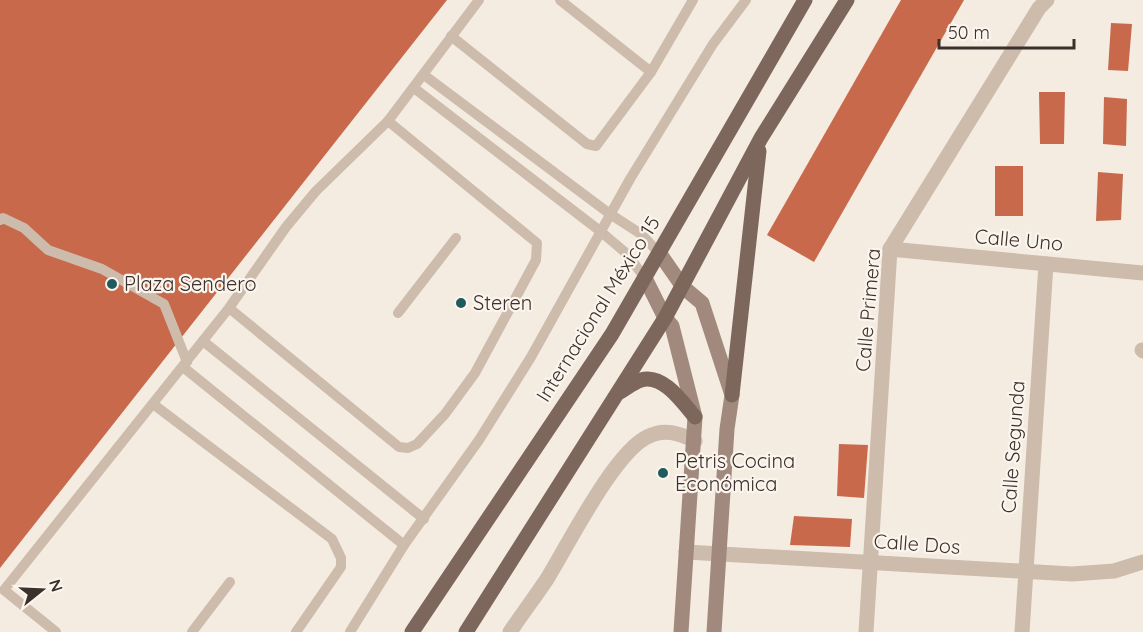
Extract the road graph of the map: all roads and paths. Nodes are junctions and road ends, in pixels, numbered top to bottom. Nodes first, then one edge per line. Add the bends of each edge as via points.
1 (479, 0) edge
2 (560, 0) edge
3 (693, 0) edge
4 (746, 0) edge
5 (805, 0) edge
6 (847, 0) edge
7 (1047, 0) edge
8 (452, 36) junction
9 (651, 72) junction
10 (424, 75) junction
11 (414, 88) junction
12 (388, 121) junction
13 (761, 138) junction
14 (610, 214) junction
15 (0, 220) edge
16 (600, 231) junction
17 (456, 238) dead end
18 (890, 249) junction
19 (660, 254) junction
20 (1046, 264) junction
21 (1143, 273) edge
22 (645, 278) junction
23 (683, 287) junction
24 (229, 308) junction
25 (398, 313) dead end
26 (665, 318) junction
27 (203, 341) junction
28 (185, 364) junction
29 (617, 394) junction
30 (732, 395) junction
31 (153, 404) junction
32 (695, 417) junction
33 (695, 441) junction
34 (424, 519) junction
35 (404, 545) junction
36 (686, 552) junction
37 (719, 554) junction
38 (871, 562) junction
39 (1143, 562) edge
40 (1026, 572) junction
41 (230, 582) dead end
42 (2, 593) edge
43 (56, 632) edge
44 (192, 632) edge
45 (296, 632) edge
46 (350, 632) edge
47 (412, 632) edge
48 (466, 632) edge
49 (510, 632) edge
50 (681, 632) edge
51 (714, 632) edge
52 (866, 632) edge
53 (1022, 632) edge

1 - 8 lane
2 - 9 lane
3 - 9 lane
4 - 14 lane via 713,44
5 - 19 main road, Internacional México 15
6 - 13 main road
7 - 18 street, Calle Primera
8 - 9 lane via 534,105 592,147 601,143
8 - 10 lane
10 - 11 lane
10 - 14 lane
11 - 12 lane
11 - 16 lane
12 - 24 lane via 286,226
12 - 24 lane via 533,238 538,252 475,373 427,436 408,448 399,447
13 - 23 main road
13 - 30 main road
14 - 16 lane
14 - 19 lane via 641,234
15 - 28 lane via 24,228 48,250 102,269 164,304
16 - 22 lane via 626,253
16 - 34 lane via 531,357
17 - 25 lane
18 - 20 street, Calle Uno
18 - 38 street, Calle Primera
19 - 22 main road, Internacional México 15
19 - 23 main road
20 - 21 street, Calle Uno
20 - 40 street, Calle Segunda
22 - 26 main road
22 - 47 main road, Internacional México 15 via 612,334
23 - 26 main road
23 - 30 main road via 702,303
24 - 27 lane
26 - 29 main road
26 - 32 main road via 672,326
27 - 28 lane
27 - 34 lane
28 - 31 lane
28 - 35 lane
29 - 32 main road via 643,379 654,380 667,387
29 - 48 main road
30 - 37 main road
31 - 42 lane
31 - 45 lane via 332,539 338,548 341,567
32 - 33 main road
33 - 36 main road
33 - 49 street via 666,432 635,445 585,514
34 - 35 lane
35 - 46 lane
36 - 37 street, Calle Dos
36 - 50 main road
37 - 38 street, Calle Dos
37 - 51 main road
38 - 40 street, Calle Dos
38 - 52 street, Calle Primera
39 - 40 street, Calle Dos via 1097,573
40 - 53 street, Calle Segunda
41 - 44 lane
42 - 43 lane

